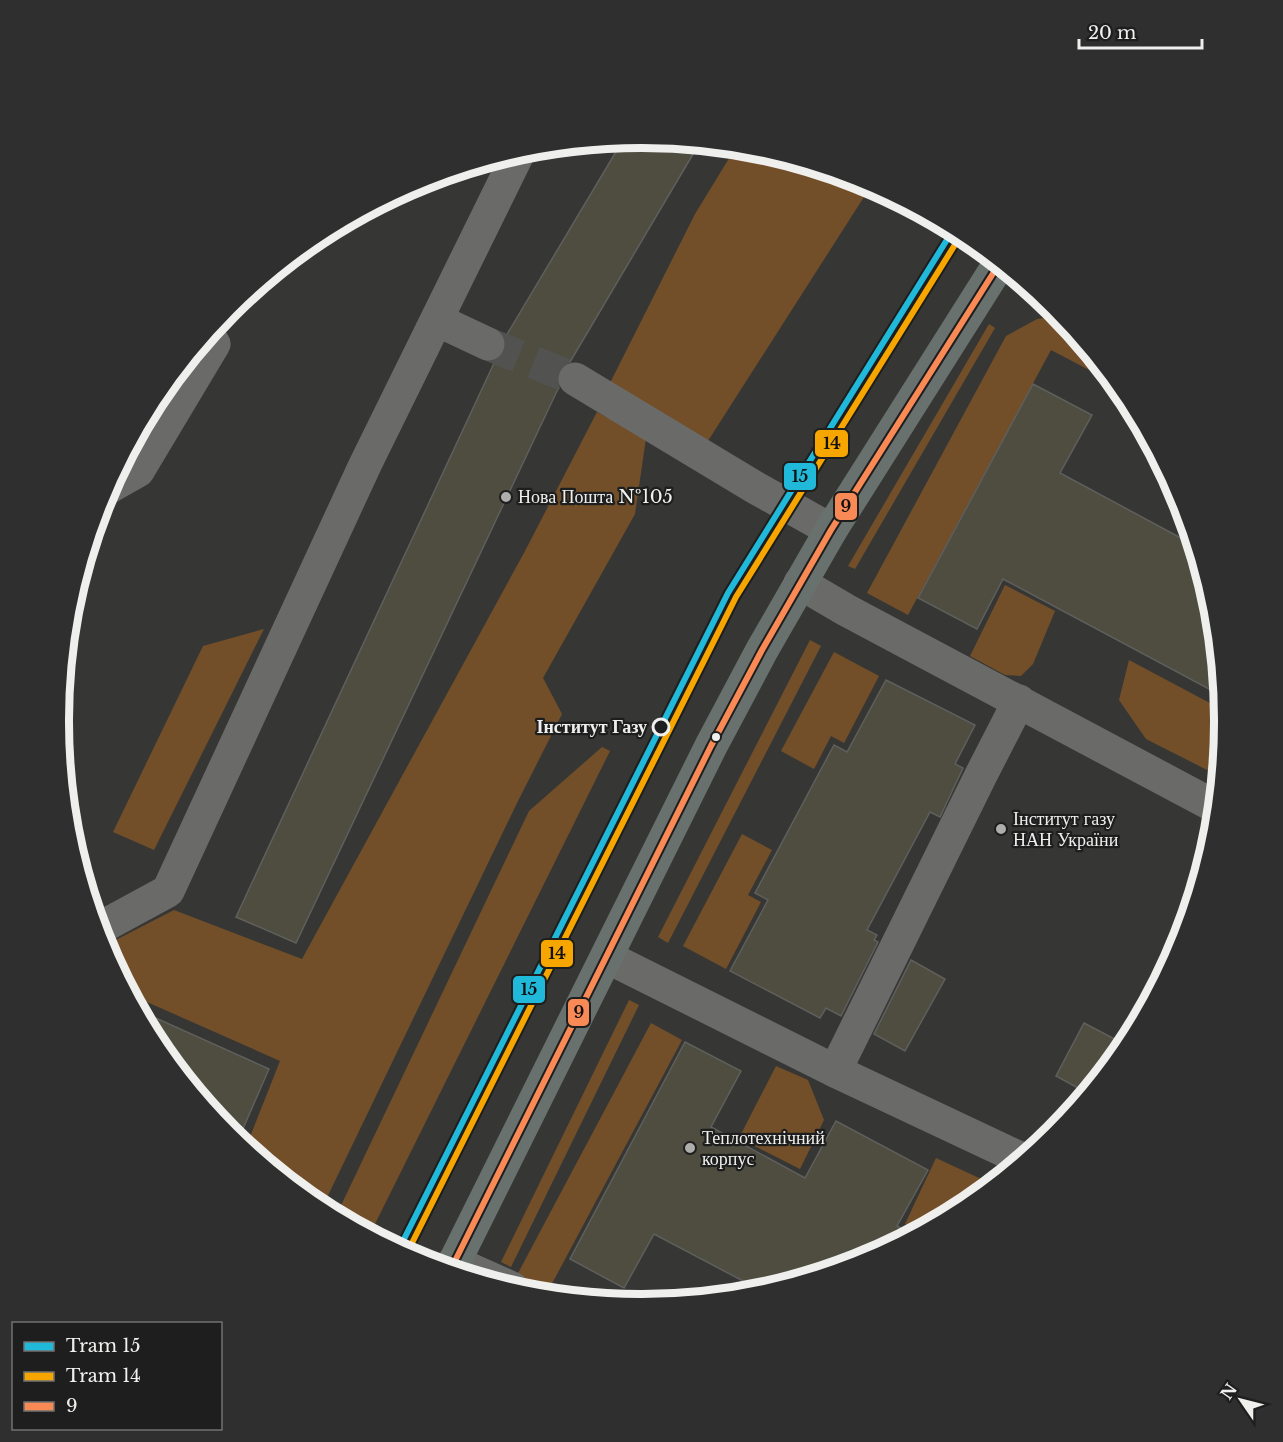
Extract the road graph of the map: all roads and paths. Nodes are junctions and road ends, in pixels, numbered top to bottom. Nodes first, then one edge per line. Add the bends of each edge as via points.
1 (513, 164) edge
2 (995, 271) edge
3 (437, 320) junction
4 (213, 342) edge
5 (488, 344) tunnel mouth
6 (575, 380) tunnel mouth
7 (123, 480) edge
8 (831, 530) junction
9 (800, 583) junction
10 (1019, 701) junction
11 (1208, 803) edge
12 (107, 924) edge
13 (607, 957) junction
14 (835, 1071) junction
15 (1014, 1155) edge
16 (455, 1262) edge

1 - 3 lane
2 - 8 main road
3 - 5 lane
3 - 12 lane via 365,465 168,891
4 - 7 lane via 138,471
6 - 8 lane
8 - 9 main road
9 - 10 lane
9 - 13 main road via 716,736
10 - 11 lane
10 - 14 lane
13 - 14 lane
13 - 16 main road
14 - 15 lane

